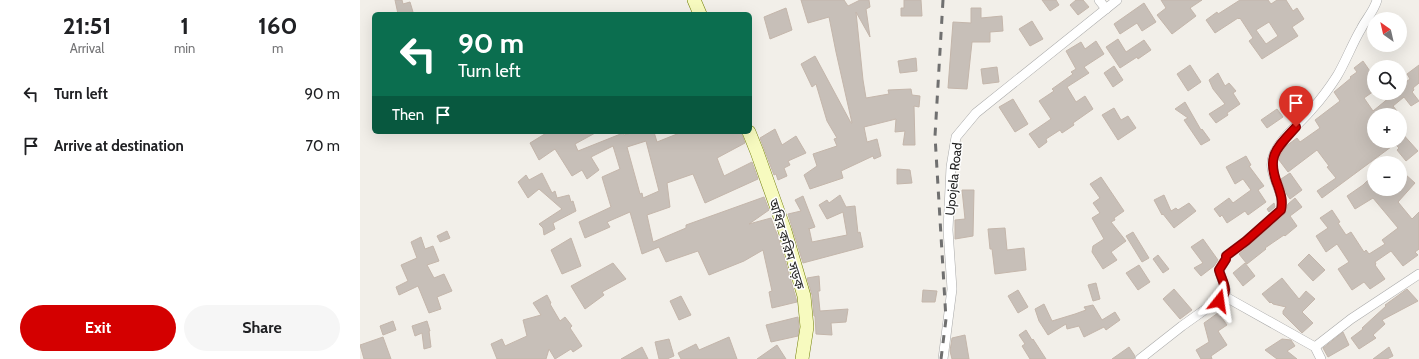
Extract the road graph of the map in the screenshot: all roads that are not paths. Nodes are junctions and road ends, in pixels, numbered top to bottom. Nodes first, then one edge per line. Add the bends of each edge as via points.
1 (694, 0) edge
2 (1100, 0) edge
3 (1117, 0) edge
4 (1378, 0) edge
5 (1106, 9) junction
6 (699, 12) edge
7 (750, 134) edge
8 (1419, 274) edge
9 (1224, 296) junction
10 (1315, 347) junction
11 (802, 359) edge
12 (943, 359) edge
13 (1140, 359) edge
14 (1321, 359) edge

1 - 6 main road
2 - 5 street
3 - 5 street, Upojela Road
4 - 9 street via 1337,75 1273,156 1274,176 1282,198 1281,210 1226,256 1219,270 1226,291
5 - 12 street, Upojela Road via 976,113 956,138 951,167 948,230 952,289
7 - 11 main road, অধির করিম সড়ক via 804,296 806,327
8 - 10 street via 1351,319
9 - 10 street
9 - 13 street
10 - 14 street

